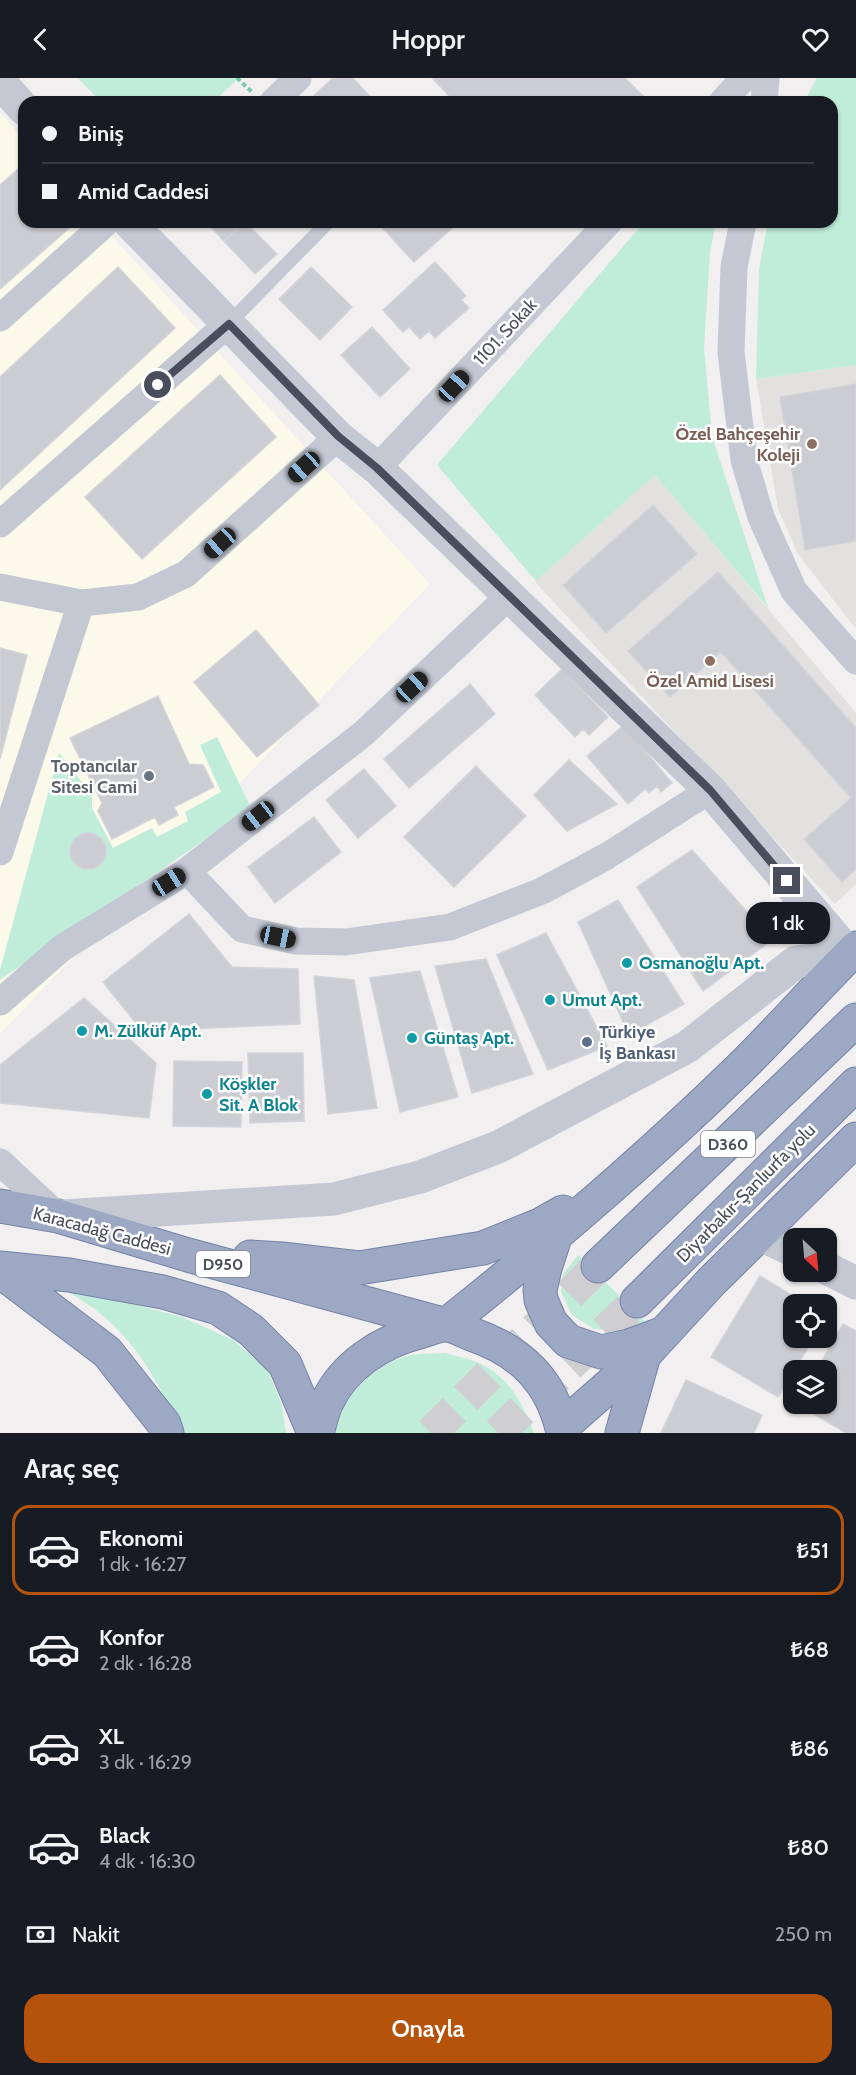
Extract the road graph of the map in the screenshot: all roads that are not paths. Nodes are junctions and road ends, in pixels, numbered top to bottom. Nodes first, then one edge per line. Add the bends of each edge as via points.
1 (298, 78) edge
2 (744, 78) edge
3 (766, 78) edge
4 (279, 96) edge
5 (728, 96) edge
6 (764, 96) edge
7 (100, 228) edge
8 (142, 228) edge
9 (322, 228) edge
10 (603, 228) edge
11 (742, 228) edge
12 (0, 318) edge
13 (229, 324) junction
14 (338, 436) junction
15 (377, 468) junction
16 (0, 524) edge
17 (0, 587) edge
18 (509, 596) junction
19 (81, 603) junction
20 (856, 661) edge
21 (710, 790) junction
22 (0, 852) edge
23 (187, 871) junction
24 (853, 951) edge
25 (0, 1002) edge
26 (856, 1020) edge
27 (856, 1084) edge
28 (856, 1139) edge
29 (0, 1161) edge
30 (612, 1185) junction
31 (0, 1206) edge
32 (57, 1216) junction
33 (556, 1234) junction
34 (761, 1235) junction
35 (783, 1246) edge
36 (188, 1255) junction
37 (598, 1266) tunnel mouth
38 (0, 1270) edge
39 (837, 1274) edge
40 (856, 1283) edge
41 (637, 1301) tunnel mouth
42 (446, 1325) junction
43 (654, 1344) junction
44 (562, 1430) edge
45 (167, 1433) edge
46 (315, 1433) edge
47 (622, 1433) edge

1 - 4 street
2 - 5 street
3 - 6 street
7 - 12 street
8 - 13 street
9 - 13 lane
10 - 15 street, 1101. Sokak
11 - 20 street via 734,267 731,352 744,460 761,518 794,591
13 - 14 street
13 - 16 street
14 - 15 street
14 - 19 street via 186,574 138,597
15 - 18 street
17 - 19 street
18 - 21 street
18 - 23 street via 363,732
19 - 22 street
21 - 23 street via 607,856 542,891 450,927 346,942 296,940 242,929
21 - 24 street
23 - 25 street via 62,948
24 - 30 highway via 734,1074
24 - 32 street via 796,962 687,1047 498,1147 420,1177 334,1199
26 - 37 highway, D360
27 - 41 highway, Diyarbakır-Şanlıurfa yolu / D360
28 - 34 highway
29 - 32 street
30 - 33 highway
30 - 36 highway via 540,1225 472,1250 359,1268 282,1258
31 - 32 highway, Karacadağ Caddesi / D950
32 - 36 highway, Karacadağ Caddesi / D950
33 - 42 highway
33 - 43 highway via 540,1290 551,1323 568,1341 601,1352
34 - 35 street
34 - 43 highway
36 - 42 highway, Karacadağ Caddesi / D950
38 - 45 highway via 107,1352
38 - 46 highway, D950 via 69,1275 163,1292 218,1308 251,1330 285,1364
39 - 40 street
42 - 44 highway, Karacadağ Caddesi via 514,1354 541,1380 559,1412
42 - 46 highway via 410,1334 376,1349 347,1371 327,1402
43 - 44 highway
43 - 47 highway

